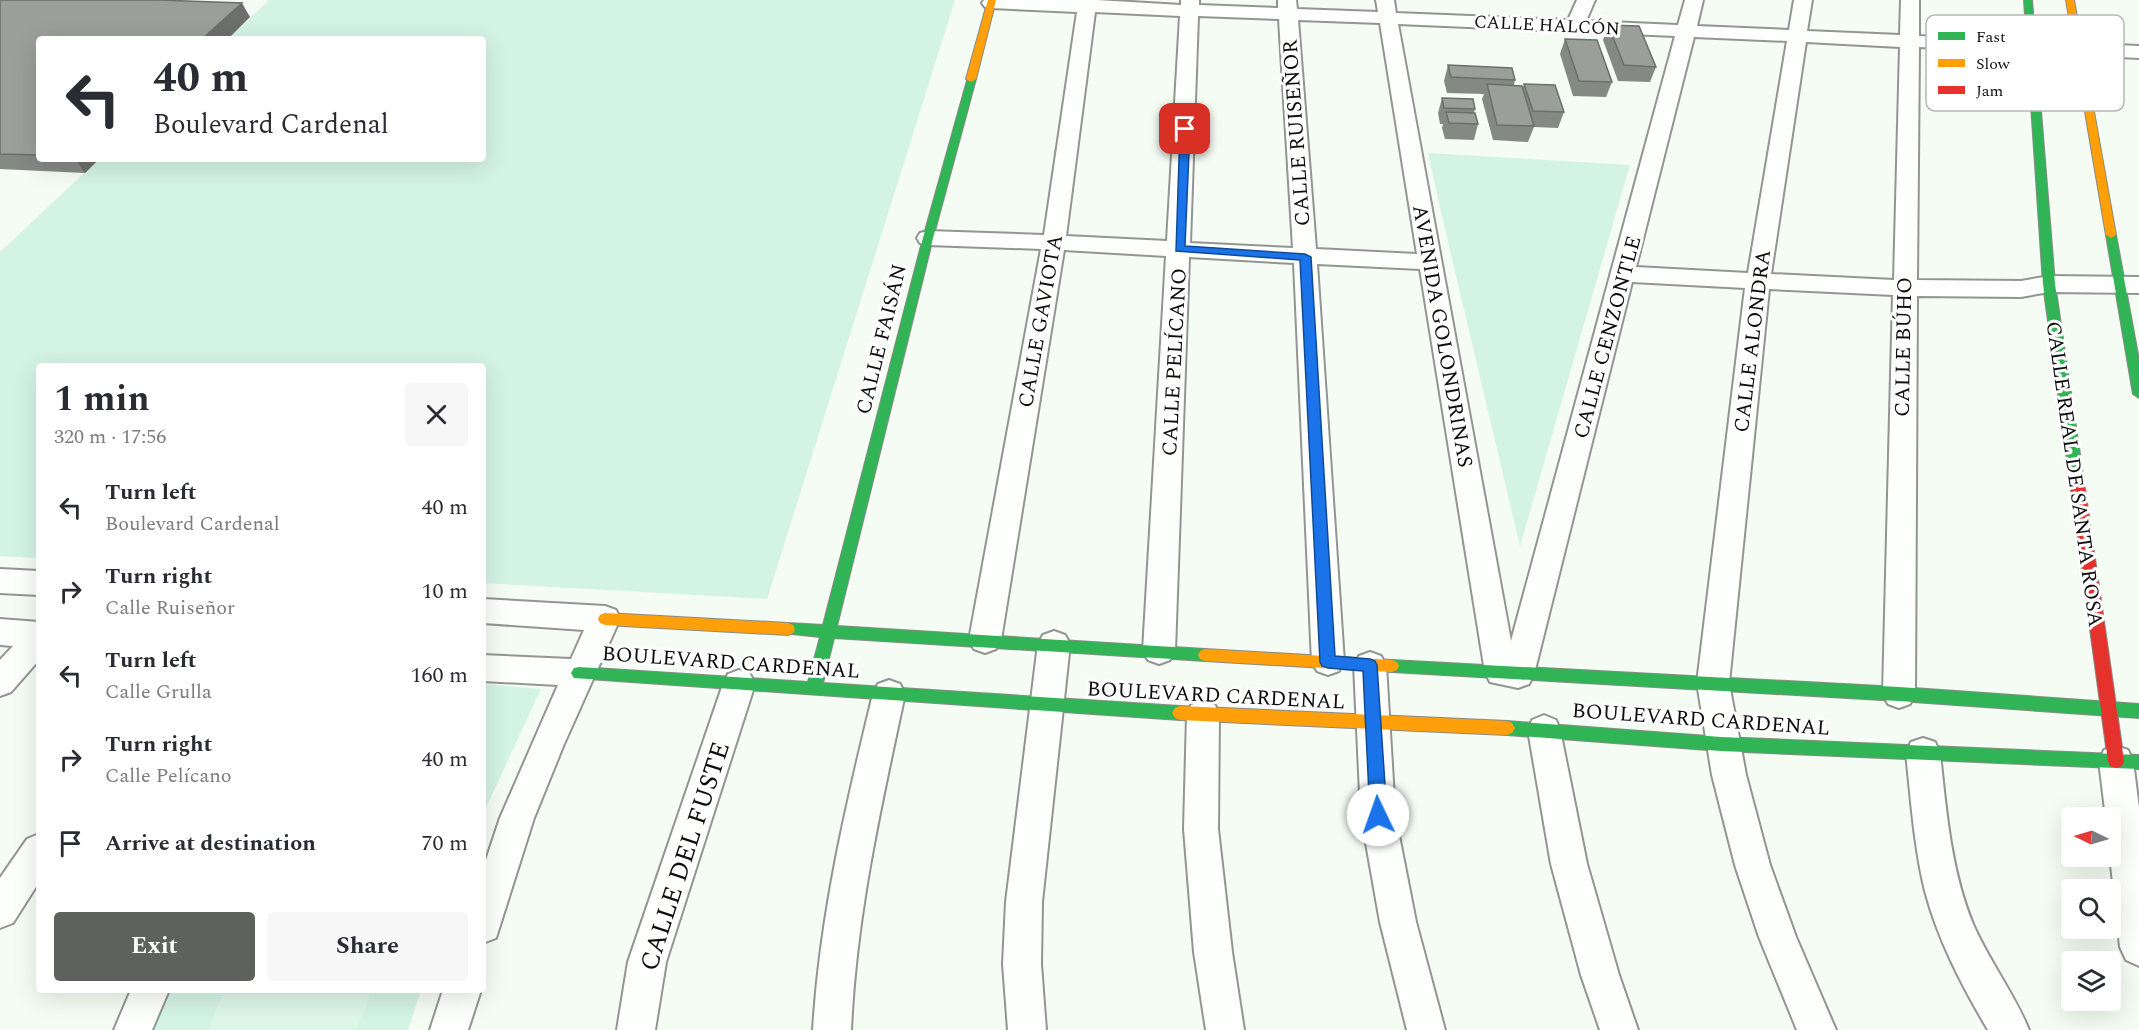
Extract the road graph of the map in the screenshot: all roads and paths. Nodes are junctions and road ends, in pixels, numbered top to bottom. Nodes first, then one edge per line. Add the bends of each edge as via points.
1 (1484, 0) edge
2 (1586, 0) edge
3 (1694, 0) edge
4 (1803, 0) edge
5 (1910, 0) edge
6 (2028, 0) edge
7 (2070, 0) edge
8 (991, 2) edge
9 (1087, 3) edge
10 (1190, 5) edge
11 (1288, 8) edge
12 (1387, 9) edge
13 (2030, 15) edge
14 (2072, 15) edge
15 (1473, 21) junction
16 (1575, 26) junction
17 (1686, 32) junction
18 (1799, 36) junction
19 (1910, 41) junction
20 (1926, 42) edge
21 (2124, 51) edge
22 (2139, 52) edge
23 (2037, 111) edge
24 (2091, 111) edge
25 (928, 238) junction
26 (1054, 242) junction
27 (1180, 249) junction
28 (1305, 257) junction
29 (1430, 262) junction
30 (1624, 274) junction
31 (1758, 282) junction
32 (1904, 288) junction
33 (2049, 290) junction
34 (2130, 291) edge
35 (2139, 394) edge
36 (0, 581) edge
37 (36, 583) edge
38 (486, 611) edge
39 (605, 620) junction
40 (829, 631) junction
41 (0, 632) edge
42 (36, 637) edge
43 (36, 640) edge
44 (985, 640) junction
45 (1054, 644) junction
46 (1159, 651) junction
47 (1328, 662) junction
48 (1370, 665) junction
49 (486, 668) edge
50 (579, 673) junction
51 (1509, 673) junction
52 (0, 682) edge
53 (1713, 683) junction
54 (739, 684) junction
55 (814, 689) junction
56 (889, 694) junction
57 (1899, 694) junction
58 (1047, 706) junction
59 (2108, 709) junction
60 (2139, 711) edge
61 (1203, 715) junction
62 (1375, 724) junction
63 (1544, 730) junction
64 (1721, 744) junction
65 (1923, 753) junction
66 (2128, 761) edge
67 (36, 856) edge
68 (0, 910) edge
69 (486, 916) edge
70 (2139, 947) edge
71 (149, 993) edge
72 (461, 993) edge
73 (133, 1030) edge
74 (449, 1030) edge
75 (636, 1030) edge
76 (832, 1030) edge
77 (1027, 1030) edge
78 (1225, 1030) edge
79 (1426, 1030) edge
80 (1619, 1030) edge
81 (1817, 1030) edge
82 (2010, 1030) edge

1 - 15 street
2 - 16 street
3 - 17 street, CALLE CENZONTLE
4 - 18 street, CALLE ALONDRA
5 - 19 street, CALLE BÚHO
6 - 13 street, CALLE REAL DE SANTA ROSA
7 - 14 street
8 - 9 street, CALLE HALCÓN
8 - 25 street, CALLE FAISÁN
9 - 10 street, CALLE HALCÓN
9 - 26 street, CALLE GAVIOTA
10 - 11 street, CALLE HALCÓN
10 - 27 street, CALLE PELÍCANO
11 - 12 street, CALLE HALCÓN
11 - 28 street, CALLE RUISEÑOR
12 - 15 street, CALLE HALCÓN
12 - 29 street, AVENIDA GOLONDRINAS
15 - 16 street, CALLE HALCÓN
16 - 17 street, CALLE HALCÓN
17 - 18 street, CALLE HALCÓN
17 - 30 street, CALLE CENZONTLE
18 - 19 street, CALLE HALCÓN
18 - 31 street, CALLE ALONDRA
19 - 20 street, CALLE HALCÓN
19 - 32 street, CALLE BÚHO
21 - 22 street, CALLE HALCÓN
23 - 33 street, CALLE REAL DE SANTA ROSA
24 - 34 street
25 - 26 street
25 - 40 street, CALLE FAISÁN
26 - 27 street
26 - 44 street, CALLE GAVIOTA
27 - 28 street
27 - 46 street, CALLE PELÍCANO
28 - 29 street
28 - 47 street, CALLE RUISEÑOR
29 - 51 street, AVENIDA GOLONDRINAS
30 - 31 street
30 - 51 street, CALLE CENZONTLE
31 - 32 street
31 - 53 street, CALLE ALONDRA
32 - 33 street
32 - 57 street, CALLE BÚHO
33 - 34 street
33 - 59 street, CALLE REAL DE SANTA ROSA
34 - 35 street
36 - 37 street
38 - 39 street
39 - 40 street, BOULEVARD CARDENAL
39 - 50 street
40 - 44 street, BOULEVARD CARDENAL
40 - 55 street, CALLE FAISÁN
41 - 42 street
43 - 52 street
44 - 45 street, BOULEVARD CARDENAL
45 - 46 street, BOULEVARD CARDENAL
45 - 58 street
46 - 47 street, BOULEVARD CARDENAL
47 - 48 street, BOULEVARD CARDENAL
48 - 51 street, BOULEVARD CARDENAL
48 - 62 street
49 - 50 street
50 - 54 street, BOULEVARD CARDENAL
50 - 69 street via 517,818
51 - 53 street, BOULEVARD CARDENAL
53 - 57 street, BOULEVARD CARDENAL
53 - 64 street, CALLE ALONDRA
54 - 55 street, BOULEVARD CARDENAL
54 - 75 street, CALLE DEL FUSTE via 647,962
55 - 56 street, BOULEVARD CARDENAL
56 - 58 street, BOULEVARD CARDENAL
56 - 76 street via 839,934
57 - 59 street, BOULEVARD CARDENAL
58 - 61 street, BOULEVARD CARDENAL
58 - 77 street via 1024,902
59 - 60 street, BOULEVARD CARDENAL
59 - 66 street, CALLE REAL DE SANTA ROSA
61 - 62 street, BOULEVARD CARDENAL
61 - 78 street via 1202,840
62 - 63 street, BOULEVARD CARDENAL
62 - 79 street via 1378,815 1398,922
63 - 64 street, BOULEVARD CARDENAL
63 - 80 street via 1569,864
64 - 65 street, BOULEVARD CARDENAL
64 - 81 street, CALLE ALONDRA via 1769,916
65 - 66 street, BOULEVARD CARDENAL
65 - 82 street via 1932,839 1943,891 1971,962
66 - 70 street, CALLE REAL DE SANTA ROSA
67 - 68 street
71 - 73 street
72 - 74 street

